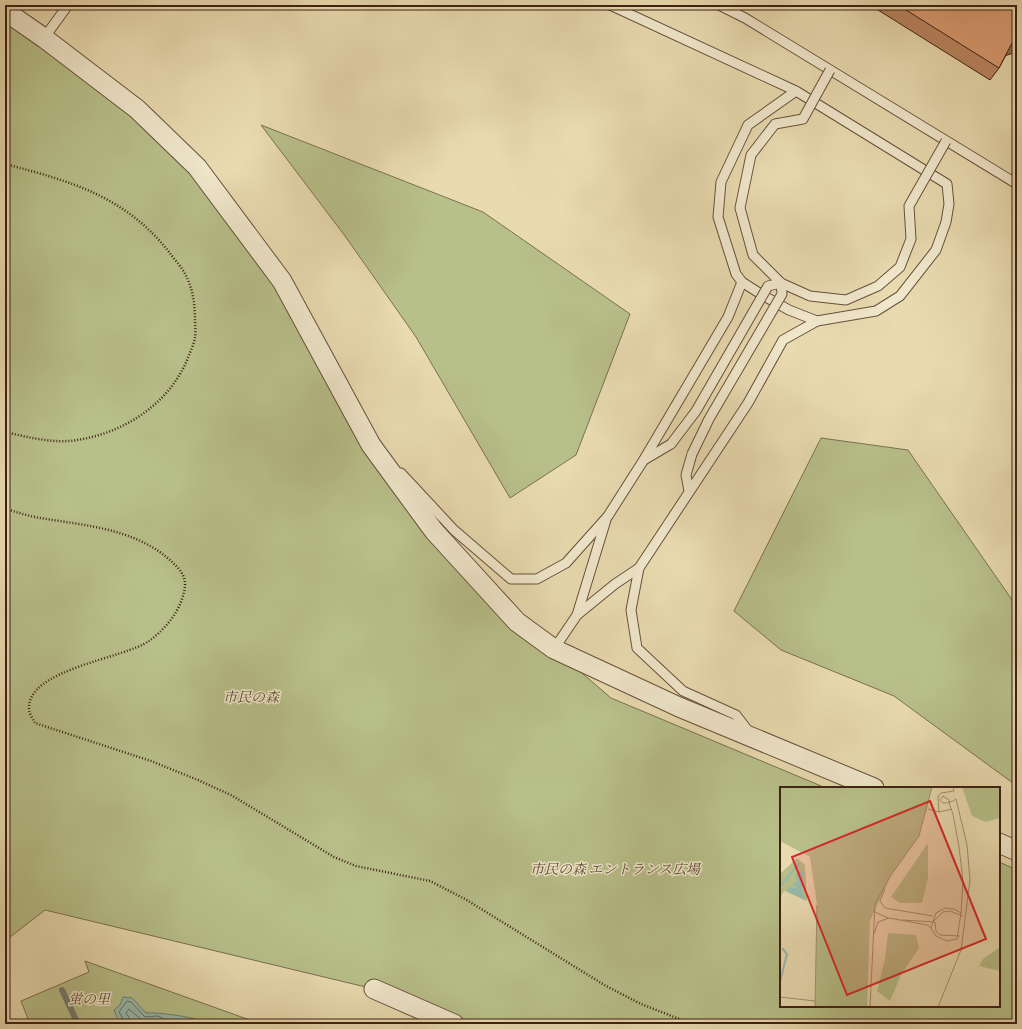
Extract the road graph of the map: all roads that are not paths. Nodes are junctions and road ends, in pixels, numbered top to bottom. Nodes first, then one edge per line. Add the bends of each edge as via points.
1 (68, 5) edge
2 (610, 5) edge
3 (718, 5) edge
4 (5, 11) edge
5 (44, 38) junction
6 (830, 70) junction
7 (796, 91) junction
8 (946, 141) junction
9 (1017, 184) edge
10 (742, 282) junction
11 (781, 283) junction
12 (817, 321) junction
13 (371, 445) junction
14 (643, 461) junction
15 (689, 490) junction
16 (608, 516) junction
17 (639, 568) junction
18 (577, 615) junction
19 (554, 649) junction
20 (754, 738) junction
21 (872, 787) edge
22 (1000, 843) edge
23 (1017, 851) edge
24 (374, 989) dead end
25 (454, 1024) edge

1 - 5 lane
2 - 7 lane
3 - 6 lane via 745,18
4 - 5 street
5 - 13 street via 137,110 197,167 282,282
6 - 8 lane
6 - 11 lane, bridge via 803,119 774,124 751,155 740,208 753,255
7 - 10 lane via 748,125 721,182 718,217 736,274
7 - 12 lane via 947,184 949,204 946,222 936,250 900,296 876,311
8 - 9 lane
8 - 11 lane, bridge via 909,206 911,239 900,267 878,286 846,300 810,296
10 - 12 lane via 789,310
10 - 14 lane via 728,317
11 - 14 lane, bridge via 768,286 696,411 671,444
11 - 15 lane, bridge via 782,294 709,418 692,454 686,474
12 - 15 lane via 783,340 748,403
13 - 16 lane via 402,473 454,530 511,579 537,579 566,563
13 - 19 street via 434,530 517,622
14 - 16 lane
15 - 17 lane
16 - 18 lane
17 - 18 lane
17 - 20 lane via 631,610 637,648 683,691 736,715
18 - 19 lane
19 - 20 street via 679,707
20 - 21 street
22 - 23 street
24 - 25 street

